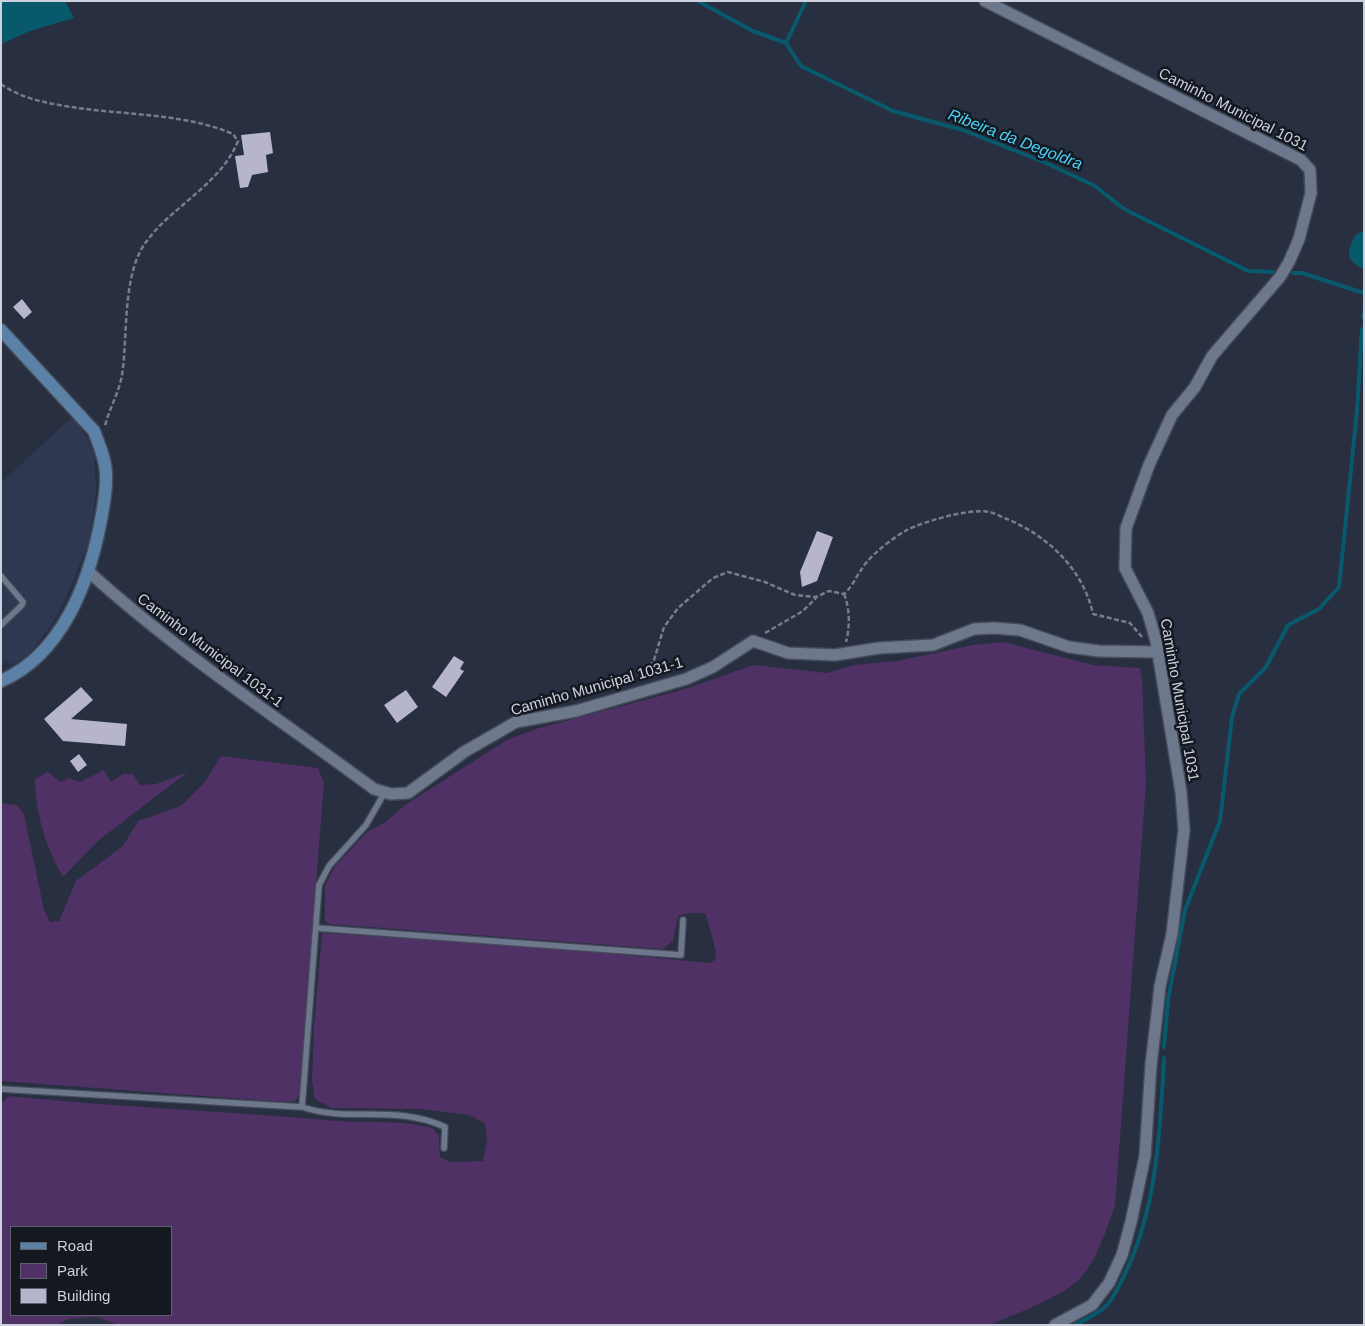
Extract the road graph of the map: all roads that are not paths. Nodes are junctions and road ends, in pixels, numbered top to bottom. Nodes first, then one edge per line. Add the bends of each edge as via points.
1 (985, 1) edge
2 (1, 330) edge
3 (88, 571) junction
4 (1, 576) edge
5 (1, 625) edge
6 (1158, 650) junction
7 (1, 681) edge
8 (385, 792) junction
9 (683, 920) dead end
10 (316, 928) junction
11 (1, 1089) edge
12 (302, 1107) junction
13 (444, 1148) dead end
14 (1055, 1325) edge

1 - 6 street, Caminho Municipal 1031 via 1301,160 1310,170 1311,194 1307,216 1289,262 1280,277 1212,356 1195,387 1172,415 1131,510 1126,528 1125,568 1148,613
2 - 3 main road via 94,431 101,449 106,475 103,509
3 - 7 main road via 51,643 38,658
3 - 8 street, Caminho Municipal 1031-1 via 159,633 374,789
4 - 5 lane via 23,602
6 - 8 street, Caminho Municipal 1031-1 via 1079,648 1020,630 994,628 974,629 933,645 835,655 788,653 753,641 713,667 665,686 576,711 516,722 464,752 408,793
6 - 14 street, Caminho Municipal 1031 via 1184,830 1172,934 1160,986 1145,1156 1124,1247 1109,1283 1092,1305
8 - 10 lane via 366,825 329,866 320,885
9 - 10 lane via 682,955
10 - 12 lane
11 - 12 lane
12 - 13 lane via 322,1114 394,1113 431,1121 445,1127

